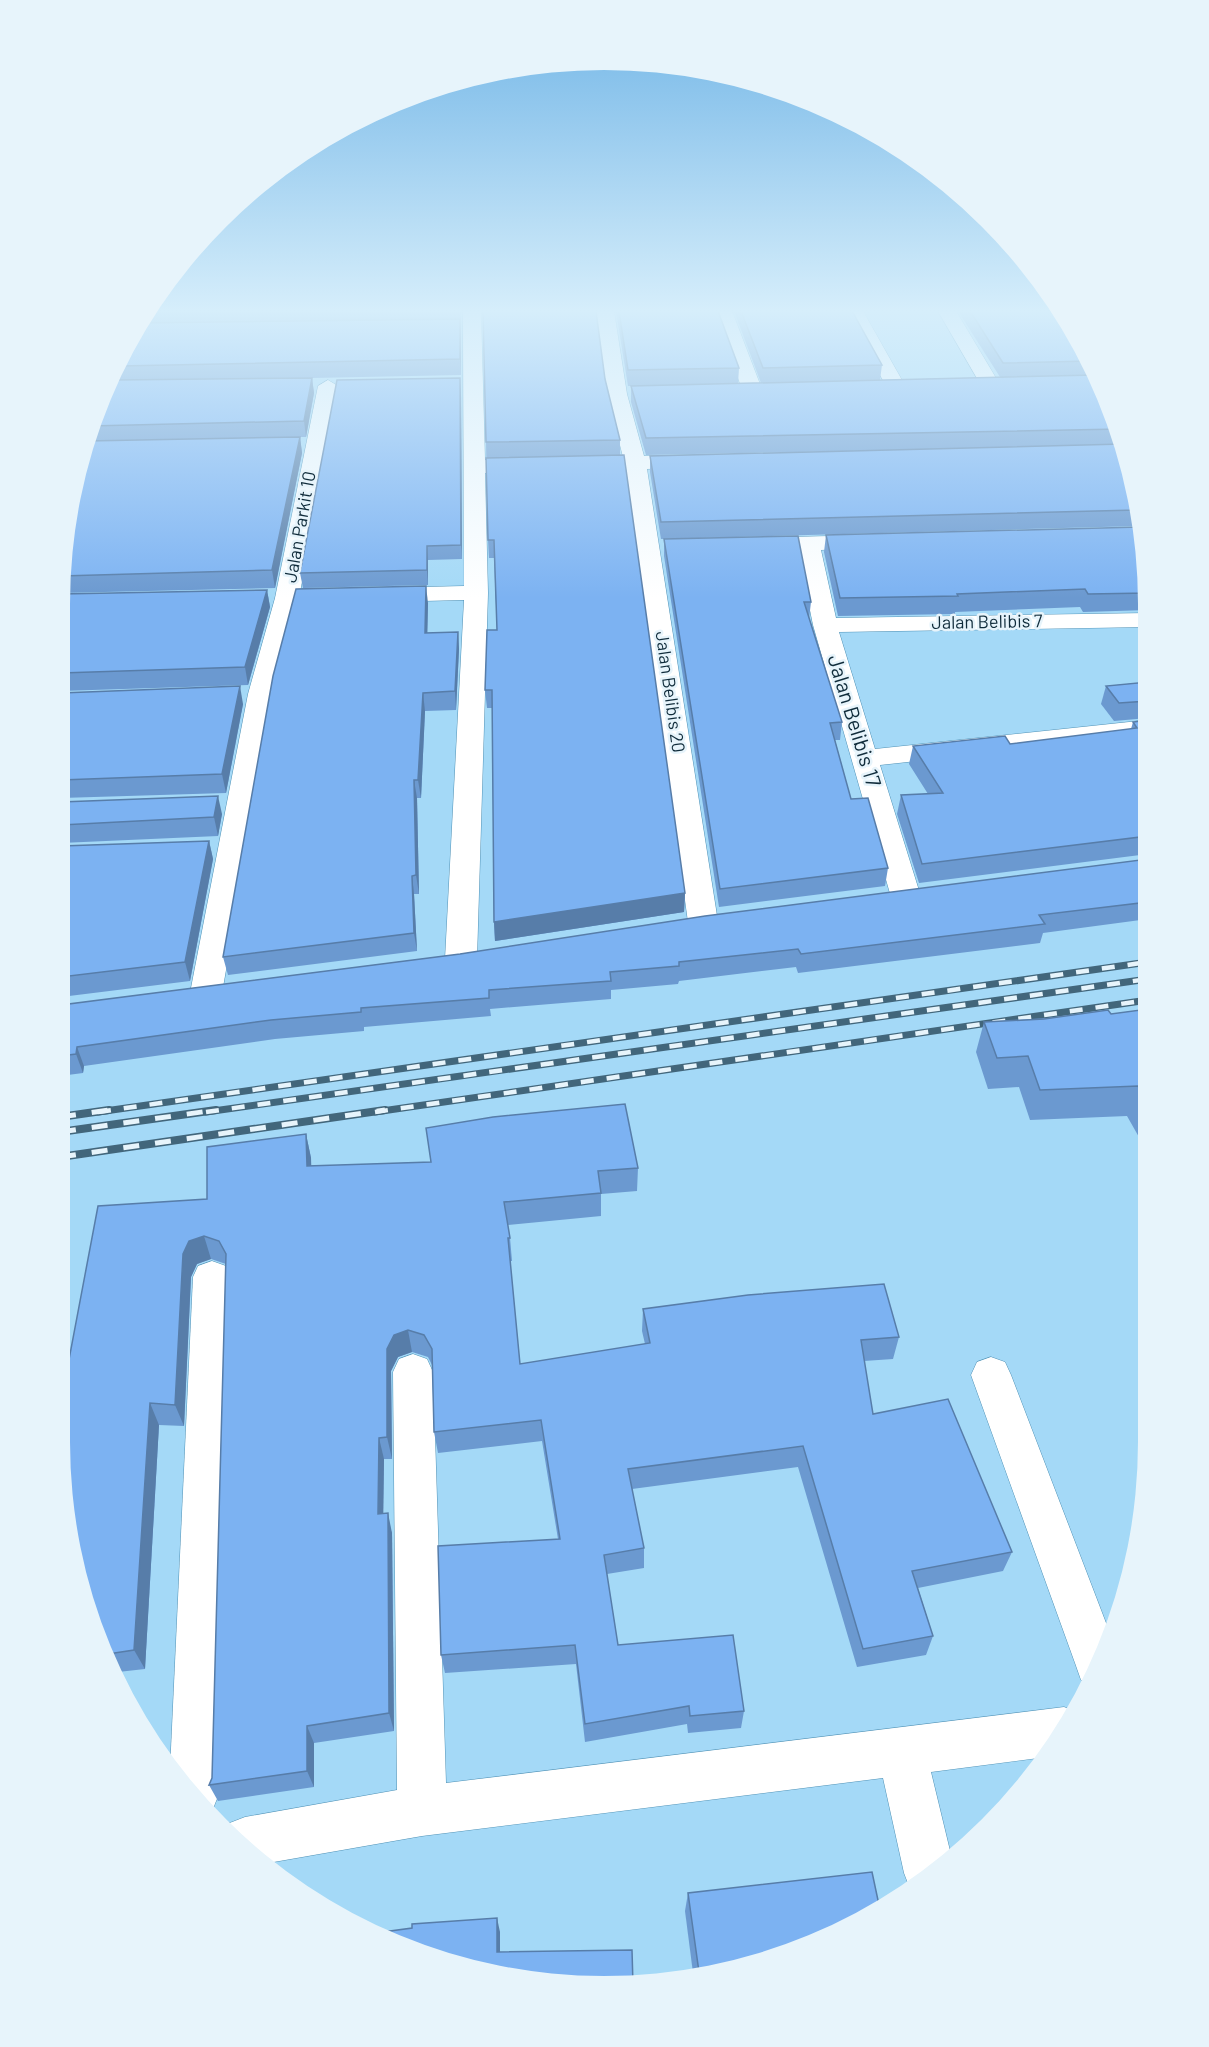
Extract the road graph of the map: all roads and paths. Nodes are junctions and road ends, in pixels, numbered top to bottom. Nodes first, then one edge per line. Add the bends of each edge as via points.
1 (323, 407) edge
2 (466, 407) edge
3 (620, 407) edge
4 (315, 445) junction
5 (292, 446) edge
6 (718, 460) edge
7 (635, 462) junction
8 (476, 467) junction
9 (891, 541) edge
10 (808, 543) junction
11 (729, 546) edge
12 (476, 592) junction
13 (358, 596) edge
14 (1138, 620) edge
15 (825, 625) junction
16 (1138, 729) edge
17 (865, 758) junction
18 (873, 901) edge
19 (737, 918) edge
20 (461, 959) edge
21 (241, 988) edge
22 (206, 993) junction
23 (172, 997) edge
24 (212, 1277) dead end
25 (412, 1372) dead end
26 (991, 1375) dead end
27 (1095, 1654) edge
28 (1053, 1732) edge
29 (902, 1751) junction
30 (194, 1784) edge
31 (422, 1811) junction
32 (249, 1841) edge
33 (929, 1867) edge

1 - 4 street, Jalan Parkit 10
2 - 8 street
3 - 7 street, Jalan Belibis 20
4 - 5 street
4 - 22 street, Jalan Parkit 10 via 287,598 250,695 228,804
6 - 7 street
7 - 8 street
7 - 19 street, Jalan Belibis 20 via 661,547 692,924
8 - 12 street
9 - 10 street
10 - 11 street
10 - 15 street, Jalan Belibis 17
12 - 13 street
12 - 20 street
14 - 15 street, Jalan Belibis 7
15 - 17 street, Jalan Belibis 17
16 - 17 street
17 - 18 street, Jalan Belibis 17 via 918,895
21 - 22 street
22 - 23 street
24 - 30 street
25 - 31 street
26 - 27 street
28 - 29 street
29 - 31 street
29 - 33 street
31 - 32 street

